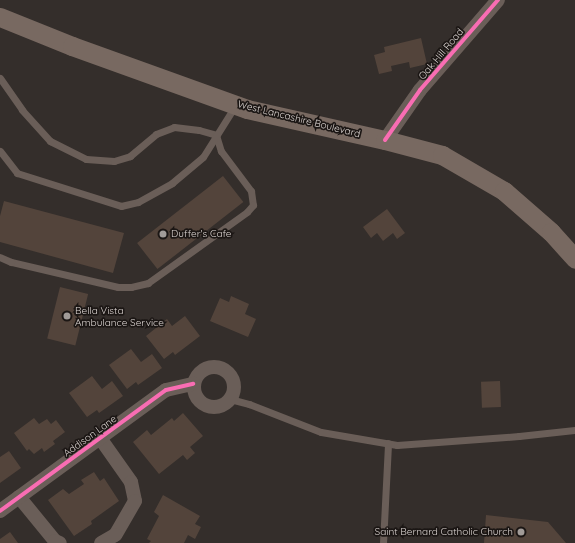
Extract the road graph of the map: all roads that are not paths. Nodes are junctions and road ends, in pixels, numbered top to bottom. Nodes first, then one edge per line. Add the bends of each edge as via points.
1 (498, 0) edge
2 (0, 17) edge
3 (0, 78) edge
4 (236, 104) junction
5 (216, 135) junction
6 (385, 140) junction
7 (0, 150) edge
8 (0, 257) edge
9 (575, 259) edge
10 (194, 384) junction
11 (230, 399) junction
12 (575, 430) edge
13 (100, 438) junction
14 (388, 443) junction
15 (19, 498) junction
16 (0, 511) edge
17 (60, 543) edge
18 (101, 543) edge
19 (383, 543) edge

1 - 6 street, Oak Hill Road via 420,90
2 - 4 main road, West Lancashire Boulevard via 72,46
3 - 5 lane via 22,110 50,141 86,159 114,161 130,156 156,134 174,127
4 - 5 lane
4 - 6 main road, West Lancashire Boulevard
5 - 7 lane via 202,157 172,183 138,202 121,206 17,173
5 - 8 lane via 221,151 251,191 252,205 247,212 148,283 131,288 118,287 11,262
6 - 9 main road, West Lancashire Boulevard via 442,155 504,191 551,232
10 - 11 street via 196,397 206,406 220,407
10 - 11 street via 196,377 205,368 218,367 230,374 233,380 234,393
10 - 13 street, Addison Lane via 166,390
11 - 14 lane via 321,432
12 - 14 lane via 456,441
13 - 15 street, Addison Lane
13 - 18 street via 131,482 135,501 115,535
14 - 19 lane
15 - 16 street, Addison Lane
15 - 17 street via 55,541

